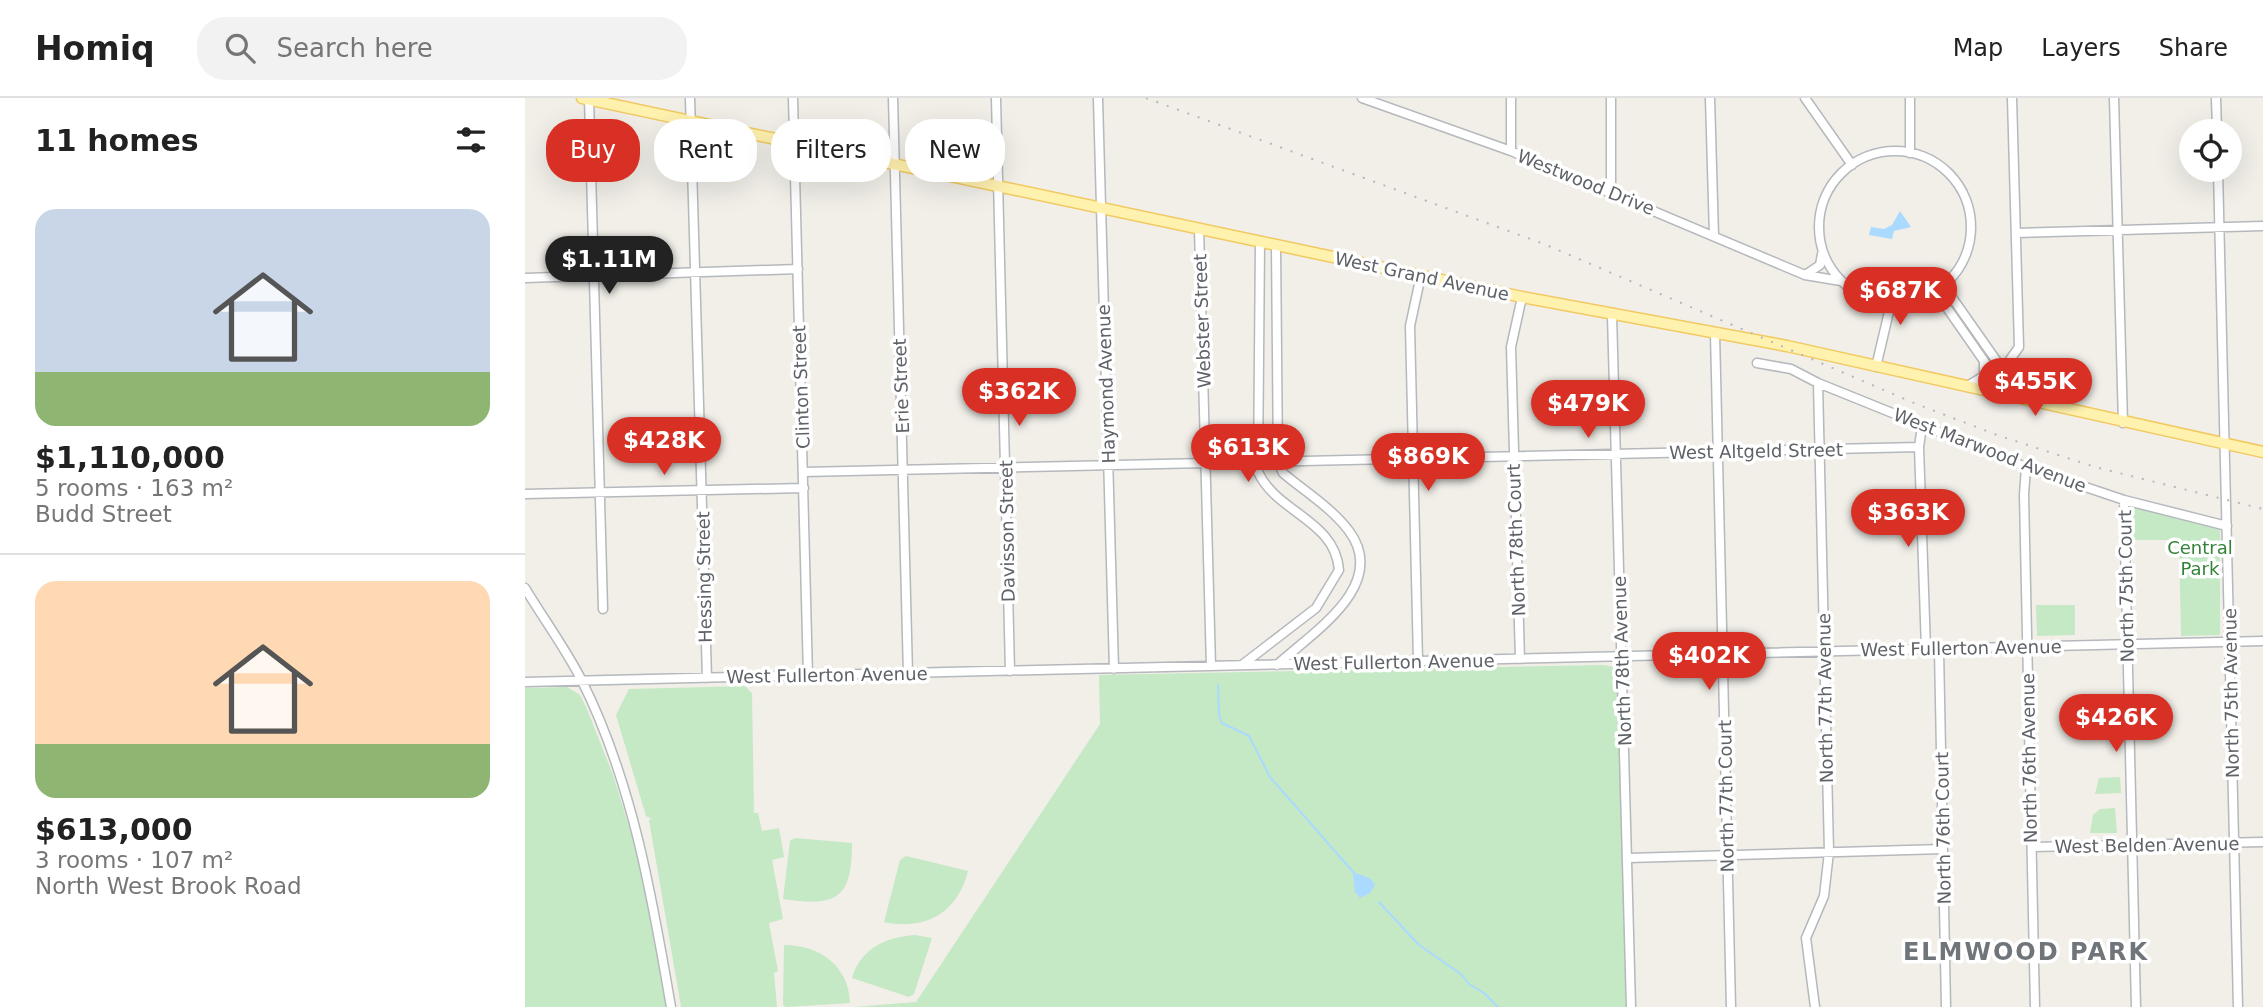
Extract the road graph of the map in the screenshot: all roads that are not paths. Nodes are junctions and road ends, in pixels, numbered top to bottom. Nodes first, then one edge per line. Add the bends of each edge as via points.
1 (586, 98) edge
2 (690, 98) edge
3 (793, 98) edge
4 (894, 98) edge
5 (996, 98) edge
6 (1362, 98) edge
7 (1511, 98) edge
8 (1611, 98) edge
9 (1710, 98) edge
10 (1805, 98) edge
11 (1910, 98) edge
12 (2012, 98) edge
13 (2114, 98) edge
14 (2216, 98) edge
15 (1098, 99) edge
16 (1380, 101) edge
17 (681, 119) edge
18 (690, 119) edge
19 (794, 119) edge
20 (2217, 119) edge
21 (1511, 151) junction
22 (1910, 153) junction
23 (891, 163) edge
24 (895, 164) junction
25 (1852, 165) junction
26 (692, 182) edge
27 (796, 182) edge
28 (2218, 182) edge
29 (999, 186) junction
30 (1611, 191) junction
31 (1101, 208) junction
32 (2263, 226) edge
33 (2219, 227) junction
34 (1199, 228) junction
35 (2117, 230) junction
36 (2016, 233) junction
37 (1714, 236) junction
38 (1260, 241) junction
39 (1276, 245) junction
40 (1822, 254) junction
41 (798, 269) junction
42 (696, 272) junction
43 (594, 275) junction
44 (1421, 275) junction
45 (1805, 275) junction
46 (525, 278) edge
47 (1841, 281) junction
48 (1940, 289) junction
49 (1521, 297) junction
50 (1891, 303) junction
51 (1612, 316) junction
52 (1715, 333) junction
53 (1984, 362) junction
54 (1757, 363) dead end
55 (1876, 367) junction
56 (2001, 368) junction
57 (1991, 370) junction
58 (1818, 383) junction
59 (1966, 387) junction
60 (2000, 394) junction
61 (2123, 423) junction
62 (1922, 426) junction
63 (2225, 444) junction
64 (1919, 447) junction
65 (1818, 450) junction
66 (1718, 452) junction
67 (2263, 452) edge
68 (1616, 454) junction
69 (1514, 457) junction
70 (1413, 459) junction
71 (1257, 462) junction
72 (1278, 462) junction
73 (1205, 463) junction
74 (1109, 466) junction
75 (2026, 467) junction
76 (1006, 468) junction
77 (903, 470) junction
78 (803, 472) junction
79 (804, 488) junction
80 (702, 491) junction
81 (600, 492) junction
82 (525, 494) edge
83 (2125, 500) junction
84 (2227, 526) junction
85 (525, 588) edge
86 (603, 609) dead end
87 (2263, 641) edge
88 (2230, 642) junction
89 (2128, 644) junction
90 (2027, 647) junction
91 (1926, 649) junction
92 (1939, 649) junction
93 (1823, 652) junction
94 (1723, 654) junction
95 (1621, 656) junction
96 (1520, 659) junction
97 (1418, 661) junction
98 (1243, 665) junction
99 (1277, 665) junction
100 (1211, 666) junction
101 (1114, 668) junction
102 (1010, 671) junction
103 (908, 674) junction
104 (808, 676) junction
105 (706, 678) junction
106 (581, 680) junction
107 (525, 682) edge
108 (2263, 842) edge
109 (2233, 843) junction
110 (2133, 845) junction
111 (2032, 847) junction
112 (1943, 849) junction
113 (1829, 852) junction
114 (1728, 856) junction
115 (1628, 858) junction
116 (671, 1007) edge
117 (1631, 1007) edge
118 (1731, 1007) edge
119 (1815, 1007) edge
120 (1946, 1007) edge
121 (2035, 1007) edge
122 (2136, 1007) edge
123 (2238, 1007) edge

1 - 17 main road, West Grand Avenue
1 - 43 street
2 - 18 street, Hessing Street
3 - 19 street, Clinton Street
4 - 24 street, Erie Street
5 - 29 street, Davisson Street
6 - 16 street, Westwood Drive
7 - 21 street
8 - 30 street
9 - 37 street
10 - 25 street
11 - 22 street
12 - 36 street
13 - 35 street
14 - 20 street
15 - 31 street, Haymond Avenue
16 - 21 street, Westwood Drive
21 - 30 street, Westwood Drive
22 - 25 street via 1883,152
22 - 48 street via 1949,173 1969,209 1972,233 1968,251 1957,272
23 - 24 main road, West Grand Avenue
24 - 29 main road, West Grand Avenue
24 - 77 street, Erie Street
25 - 40 street via 1824,200 1819,227
26 - 42 street, Hessing Street
27 - 41 street, Clinton Street
28 - 33 street, North 75th Avenue
29 - 31 main road, West Grand Avenue
29 - 76 street, Davisson Street
30 - 37 street, Westwood Drive
31 - 34 main road, West Grand Avenue
31 - 74 street, Haymond Avenue
32 - 33 street
33 - 35 street
33 - 63 street, North 75th Avenue
34 - 38 main road, West Grand Avenue
34 - 73 street, Webster Street
35 - 36 street
35 - 61 street
36 - 56 street via 2019,347
37 - 45 street, Westwood Drive
38 - 39 main road, West Grand Avenue
38 - 71 street
39 - 44 main road, West Grand Avenue
39 - 72 street
40 - 45 street via 1820,265
40 - 47 street
41 - 42 street
41 - 78 street, Clinton Street
42 - 43 street
42 - 80 street, Hessing Street
43 - 46 street
43 - 81 street
44 - 49 main road, West Grand Avenue
44 - 70 street via 1409,326
45 - 47 street, Westwood Drive
47 - 50 street via 1863,296
48 - 50 street via 1919,300
48 - 53 street
48 - 56 street
49 - 51 main road, West Grand Avenue
49 - 69 street, North 78th Court via 1511,348
50 - 55 street
51 - 52 main road, West Grand Avenue
51 - 68 street, North 78th Avenue
52 - 55 main road, West Grand Avenue
52 - 66 street, North 77th Court
53 - 57 street
53 - 59 street via 1983,376
54 - 58 street, West Marwood Avenue via 1791,369
55 - 59 main road, West Grand Avenue
56 - 57 street
56 - 60 street
57 - 60 street
58 - 62 street, West Marwood Avenue
58 - 65 street, North 77th Avenue
59 - 60 main road, West Grand Avenue
60 - 61 main road, West Grand Avenue
61 - 63 main road, West Grand Avenue
62 - 64 street
62 - 75 street, West Marwood Avenue
63 - 67 main road, West Grand Avenue
63 - 84 street, North 75th Avenue
64 - 65 street, West Altgeld Street
64 - 91 street
65 - 66 street, West Altgeld Street
65 - 93 street, North 77th Avenue
66 - 68 street, West Altgeld Street
66 - 94 street, North 77th Court
68 - 69 street, West Altgeld Street
68 - 95 street, North 78th Avenue
69 - 70 street, West Altgeld Street
69 - 96 street, North 78th Court
70 - 72 street, West Altgeld Street
70 - 97 street
71 - 72 street, West Altgeld Street
71 - 98 street via 1261,479 1271,490 1333,543 1339,570 1316,608
72 - 99 street via 1283,473 1349,531 1358,552 1359,573 1337,613
73 - 74 street
73 - 100 street, Webster Street
74 - 76 street
74 - 101 street, Haymond Avenue
75 - 83 street, West Marwood Avenue
75 - 90 street, North 76th Avenue
76 - 77 street
76 - 102 street, Davisson Street
77 - 78 street
77 - 103 street, Erie Street
78 - 79 street, Clinton Street
79 - 80 street
79 - 104 street, Clinton Street
80 - 81 street
80 - 105 street, Hessing Street
81 - 82 street
81 - 86 street
83 - 84 street, West Marwood Avenue
83 - 89 street, North 75th Court
84 - 88 street, North 75th Avenue
85 - 106 street
87 - 88 street, West Fullerton Avenue
88 - 89 street, West Fullerton Avenue
88 - 109 street, North 75th Avenue
89 - 90 street, West Fullerton Avenue
89 - 110 street, North 75th Court
90 - 92 street, West Fullerton Avenue
90 - 111 street, North 76th Avenue
91 - 92 street, West Fullerton Avenue
91 - 93 street, West Fullerton Avenue
92 - 112 street, North 76th Court
93 - 94 street, West Fullerton Avenue
93 - 113 street, North 77th Avenue
94 - 95 street, West Fullerton Avenue
94 - 114 street, North 77th Court
95 - 96 street, West Fullerton Avenue
95 - 115 street, North 78th Avenue
96 - 97 street, West Fullerton Avenue
97 - 99 street, West Fullerton Avenue
98 - 99 street, West Fullerton Avenue
98 - 100 street, West Fullerton Avenue
100 - 101 street, West Fullerton Avenue
101 - 102 street, West Fullerton Avenue
102 - 103 street, West Fullerton Avenue
103 - 104 street, West Fullerton Avenue
104 - 105 street, West Fullerton Avenue
105 - 106 street, West Fullerton Avenue
106 - 107 street, West Fullerton Avenue
106 - 116 street via 637,839
108 - 109 street, West Belden Avenue
109 - 110 street, West Belden Avenue
109 - 123 street, North 75th Avenue
110 - 111 street, West Belden Avenue
110 - 122 street, North 75th Court
111 - 121 street, North 76th Avenue
112 - 113 street
112 - 120 street, North 76th Court
113 - 114 street
113 - 119 street, North 77th Avenue via 1824,896 1806,938
114 - 115 street
114 - 118 street, North 77th Court
115 - 117 street, North 78th Avenue

